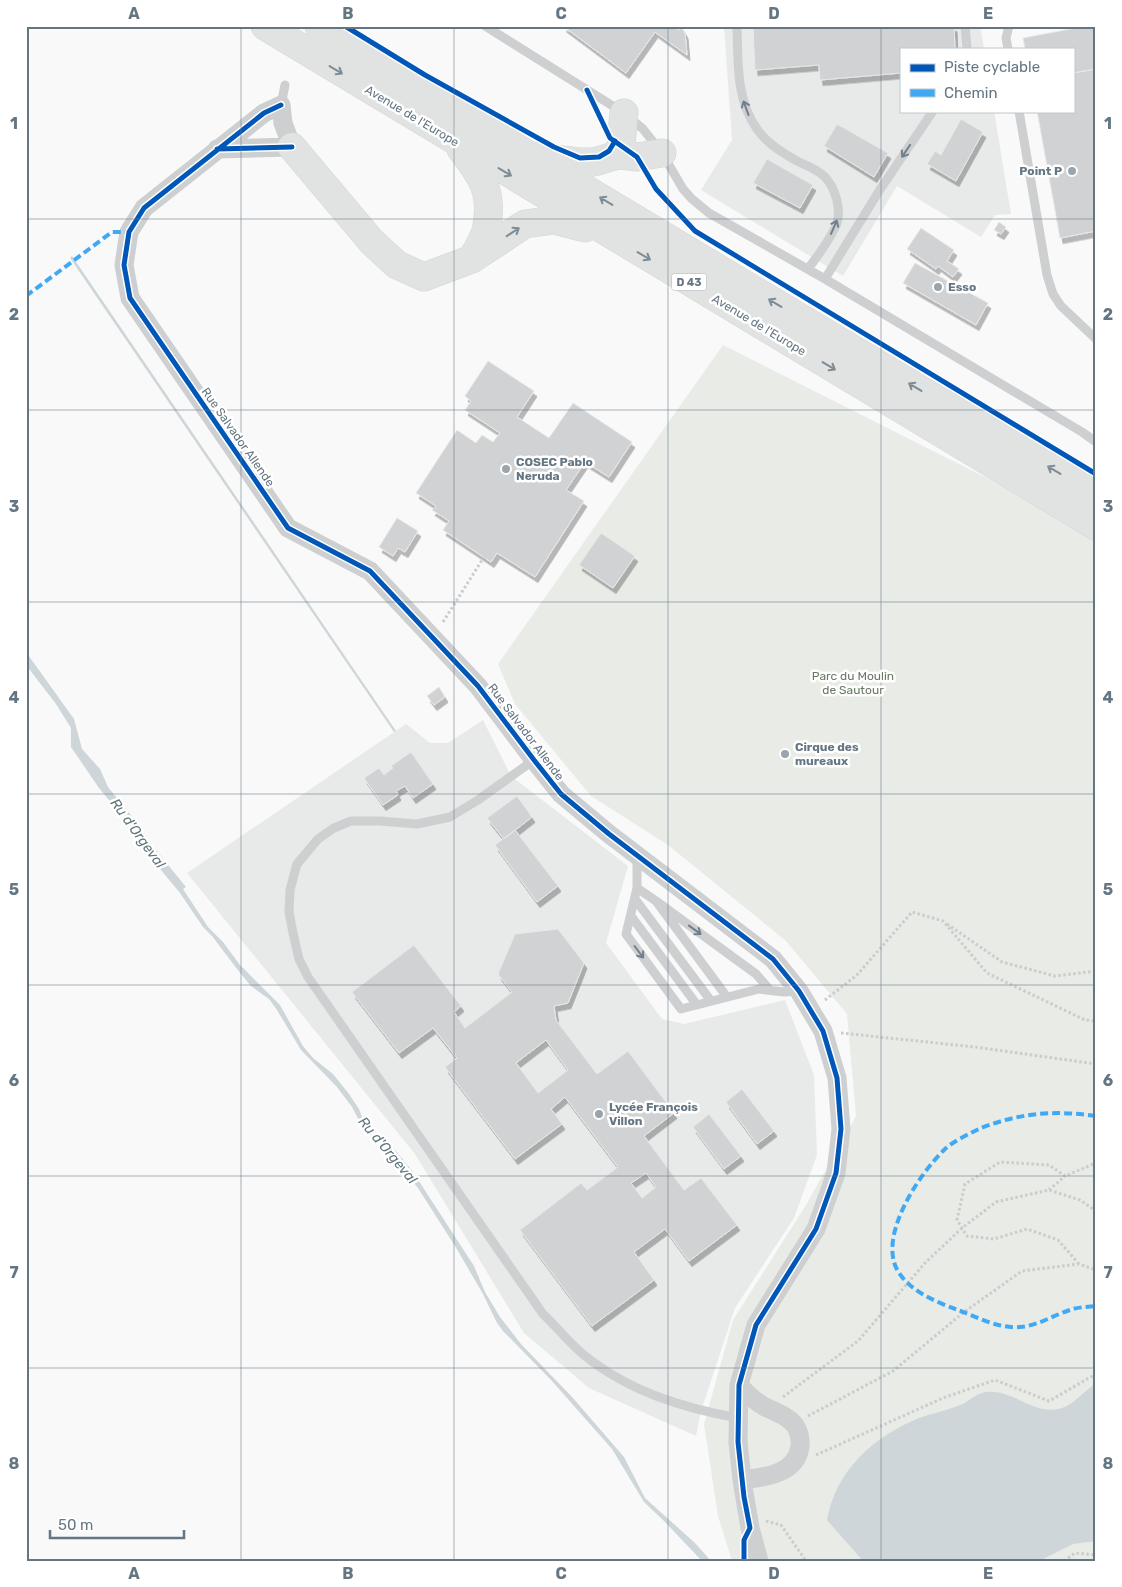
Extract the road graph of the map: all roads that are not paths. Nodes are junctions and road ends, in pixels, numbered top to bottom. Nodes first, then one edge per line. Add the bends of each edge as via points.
1 (265, 26) edge
2 (319, 26) edge
3 (485, 26) edge
4 (737, 26) edge
5 (965, 26) edge
6 (1009, 26) edge
7 (967, 48) edge
8 (1008, 48) edge
9 (285, 85) dead end
10 (281, 105) junction
11 (932, 112) edge
12 (1019, 112) edge
13 (624, 113) junction
14 (455, 141) junction
15 (292, 147) junction
16 (217, 149) junction
17 (662, 153) junction
18 (527, 154) junction
19 (620, 155) junction
20 (604, 231) junction
21 (472, 259) junction
22 (808, 269) junction
23 (826, 279) junction
24 (1096, 339) edge
25 (1096, 442) edge
26 (1096, 495) edge
27 (1096, 526) edge
28 (534, 760) junction
29 (637, 855) junction
30 (637, 888) junction
31 (635, 899) junction
32 (656, 901) junction
33 (631, 916) junction
34 (770, 990) junction
35 (799, 991) junction
36 (727, 997) junction
37 (711, 1001) junction
38 (697, 1005) junction
39 (739, 1385) junction
40 (738, 1418) junction
41 (742, 1480) junction
42 (759, 1561) edge

1 -> 14 main road, Avenue de l'Europe / D 43
2 - 18 main road, D 43
3 - 13 lane
22 -> 4 lane via 836,225 837,202 825,178 780,151 756,128 739,82
5 - 7 lane
6 - 8 lane
9 - 10 lane
10 - 15 street via 283,123
10 - 16 street, Rue Salvador Allende
11 -> 23 lane via 879,191
12 - 24 lane via 1052,294
13 - 17 lane via 643,129
13 - 19 main road
14 -> 20 main road, Avenue de l'Europe / D 43
14 - 21 main road via 479,172 489,198 486,232
15 - 16 street
15 - 21 main road via 372,242 397,265 424,277
16 - 28 street, Rue Salvador Allende via 144,208 129,232 124,265 130,298 288,528 370,571 478,686
17 - 19 main road via 637,157
17 - 22 lane via 683,189 703,208
18 - 19 main road via 594,162
26 -> 18 main road, D 43
21 -> 20 main road via 525,224 554,220
20 -> 27 main road, Avenue de l'Europe / D 43
22 - 23 lane
23 - 25 lane
28 - 29 street, Rue Salvador Allende via 561,794
28 - 40 lane via 450,817 417,824 351,821 318,839 298,864 290,890 289,912 299,959 308,977 543,1314 583,1354 618,1379 664,1400
29 - 30 lane
29 - 35 street, Rue Salvador Allende via 773,959
30 - 31 lane
30 - 32 lane
31 - 33 lane
31 - 37 lane
32 -> 34 lane via 756,974
32 - 36 lane
33 - 38 lane
33 -> 38 lane via 626,934 681,1009
34 - 35 lane
34 - 36 lane via 759,989
35 - 39 street, Rue Salvador Allende via 823,1031 836,1078 841,1129 836,1173 816,1229 756,1325
36 - 37 lane
37 - 38 lane
39 - 40 street, Rue Salvador Allende
39 - 41 street via 752,1399 794,1423 801,1440 799,1456 788,1468 772,1476
40 - 41 street, Rue Salvador Allende
41 - 42 street, Rue Salvador Allende

